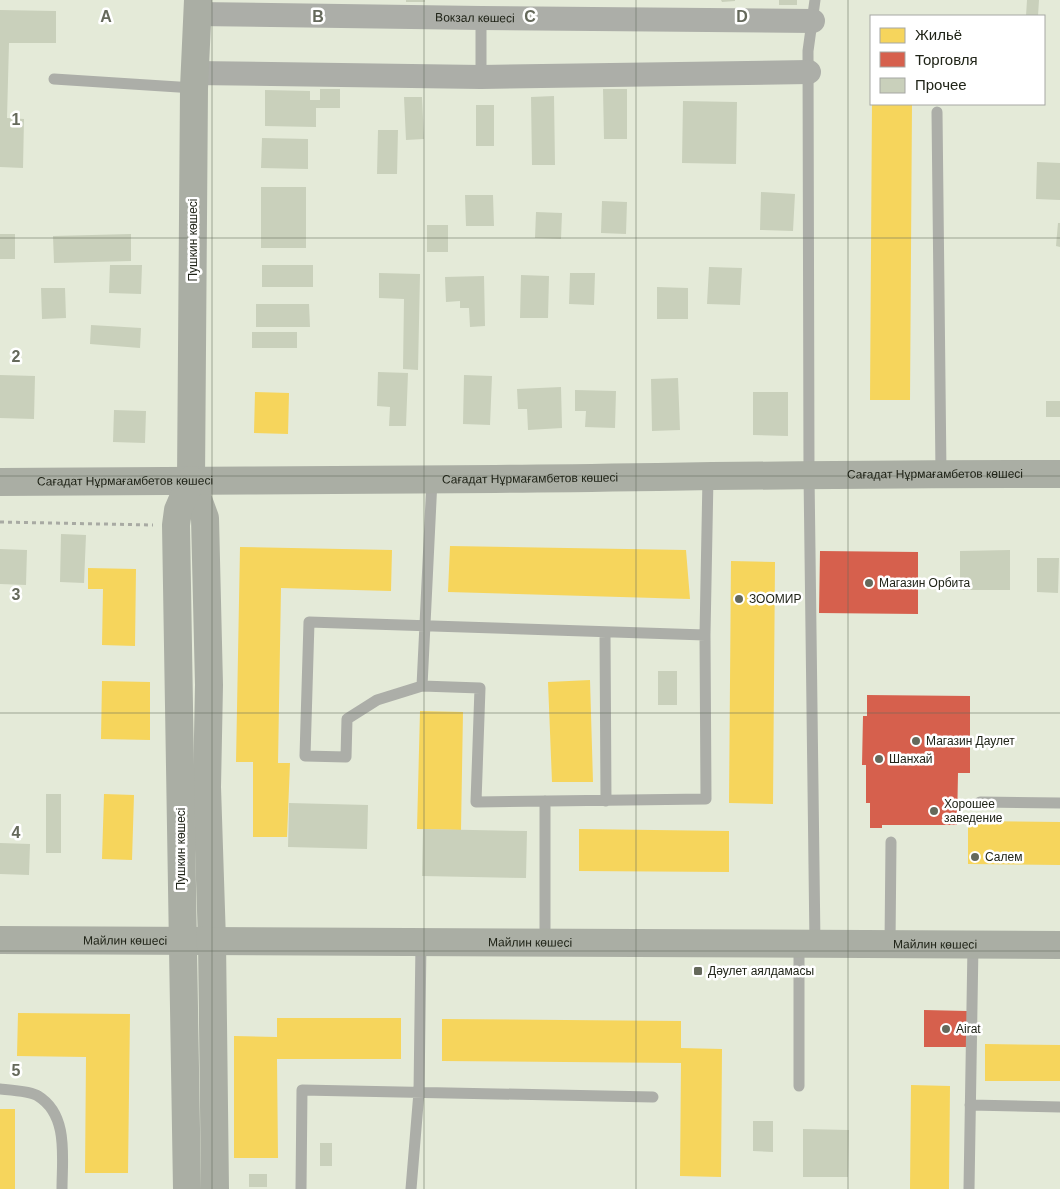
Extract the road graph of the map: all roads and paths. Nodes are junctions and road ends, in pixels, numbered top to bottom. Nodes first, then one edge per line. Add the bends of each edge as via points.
1 (197, 7) edge
2 (814, 10) edge
3 (481, 18) junction
4 (808, 72) junction
5 (481, 77) junction
6 (54, 79) dead end
7 (194, 80) junction
8 (937, 112) dead end
9 (941, 473) junction
10 (809, 474) junction
11 (1060, 474) edge
12 (708, 477) junction
13 (191, 480) junction
14 (432, 480) junction
15 (0, 482) edge
16 (177, 518) junction
17 (0, 522) edge
18 (424, 626) junction
19 (604, 632) junction
20 (705, 635) junction
21 (422, 686) junction
22 (194, 786) junction
23 (606, 800) junction
24 (545, 801) junction
25 (980, 802) dead end
26 (1060, 803) edge
27 (890, 842) dead end
28 (0, 940) edge
29 (182, 940) junction
30 (212, 941) junction
31 (421, 942) junction
32 (545, 942) junction
33 (807, 944) junction
34 (890, 944) junction
35 (973, 945) junction
36 (1060, 945) edge
37 (799, 1086) dead end
38 (0, 1089) edge
39 (419, 1092) junction
40 (653, 1097) dead end
41 (970, 1105) junction
42 (1060, 1107) edge
43 (62, 1189) edge
44 (187, 1189) edge
45 (215, 1189) edge
46 (301, 1189) edge
47 (411, 1189) edge
48 (969, 1189) edge

1 - 3 street, Вокзал көшесі
1 - 7 street, Пушкин көшесі
2 - 3 street, Вокзал көшесі
2 - 4 lane
3 - 5 lane
4 - 5 street
4 - 10 lane
5 - 7 street
6 - 7 lane
7 - 13 street, Пушкин көшесі
8 - 9 lane
9 - 10 street, Сағадат Нұрмағамбетов көшесі
9 - 11 street, Сағадат Нұрмағамбетов көшесі
10 - 12 street, Сағадат Нұрмағамбетов көшесі
10 - 33 lane
12 - 14 street, Сағадат Нұрмағамбетов көшесі
12 - 20 lane
13 - 14 street, Сағадат Нұрмағамбетов көшесі
13 - 15 street, Сағадат Нұрмағамбетов көшесі
13 - 16 street
13 - 22 street, Пушкин көшесі via 205,518 208,685
14 - 18 lane
16 - 17 path
16 - 22 street, Пушкин көшесі
18 - 19 lane
18 - 21 lane
18 - 21 lane via 310,622 305,756 346,757 348,719 377,700
19 - 20 lane
19 - 23 lane
20 - 23 lane via 706,799
21 - 24 lane via 480,688 476,802
22 - 29 street, Пушкин көшесі
22 - 30 street, Пушкин көшесі
23 - 24 lane
24 - 32 lane
25 - 26 lane
27 - 34 lane
28 - 29 street, Майлин көшесі
29 - 30 street, Майлин көшесі
29 - 44 street, Пушкин көшесі
30 - 31 street, Майлин көшесі
30 - 45 street, Пушкин көшесі
31 - 32 street, Майлин көшесі
31 - 39 lane
32 - 33 street, Майлин көшесі
33 - 34 street, Майлин көшесі
33 - 37 lane
34 - 35 street, Майлин көшесі
35 - 36 street, Майлин көшесі
35 - 41 lane
38 - 43 lane via 37,1094 54,1109 62,1137
39 - 40 lane
39 - 46 lane via 302,1090
39 - 47 lane
41 - 42 lane
41 - 48 lane

